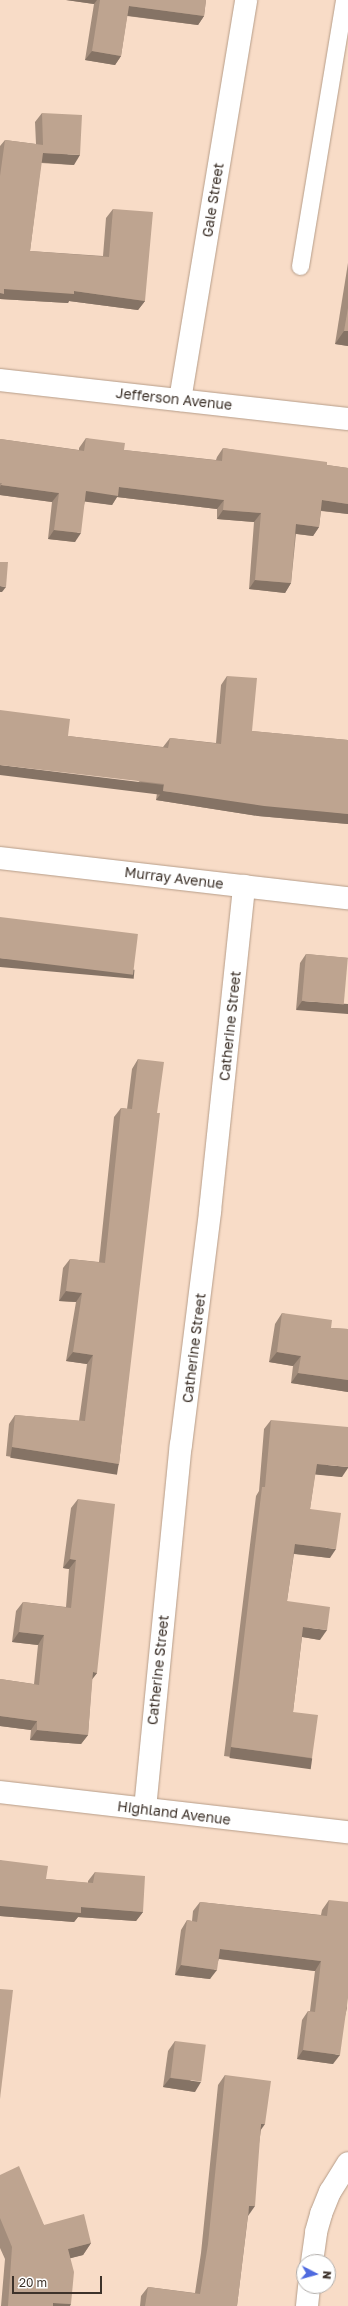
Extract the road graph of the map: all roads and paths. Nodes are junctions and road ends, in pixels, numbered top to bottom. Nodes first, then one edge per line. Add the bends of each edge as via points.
1 (246, 0) edge
2 (344, 0) edge
3 (300, 266) dead end
4 (0, 380) edge
5 (180, 400) junction
6 (348, 419) edge
7 (0, 858) edge
8 (244, 886) junction
9 (348, 898) edge
10 (0, 1792) edge
11 (145, 1809) junction
12 (348, 1832) edge
13 (348, 2163) edge
14 (313, 2254) edge
15 (308, 2294) edge
16 (307, 2306) edge

1 - 5 street, Gale Street
2 - 3 lane
4 - 5 street, Jefferson Avenue
5 - 6 street, Jefferson Avenue
7 - 8 street, Murray Avenue
8 - 9 street, Murray Avenue
8 - 11 street, Catherine Street via 210,1211 181,1445
10 - 11 street, Highland Avenue
11 - 12 street, Highland Avenue
13 - 14 street via 330,2192 321,2214
15 - 16 street

